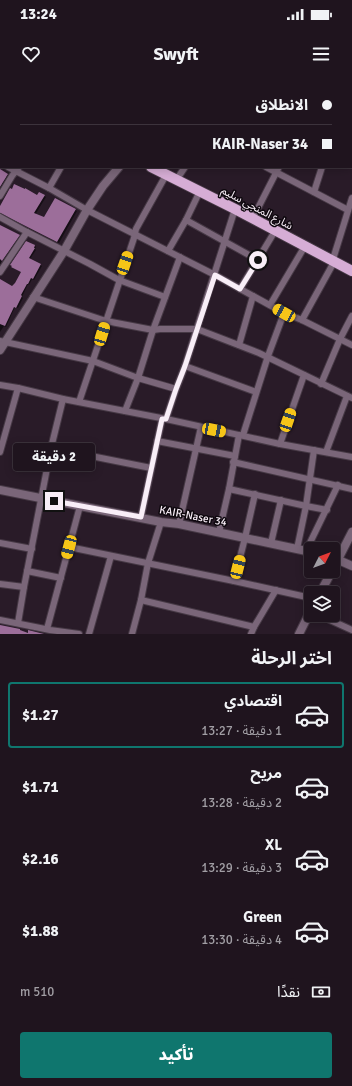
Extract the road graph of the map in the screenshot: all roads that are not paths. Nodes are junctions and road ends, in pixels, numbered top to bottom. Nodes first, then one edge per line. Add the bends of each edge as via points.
1 (60, 168) edge
2 (112, 168) edge
3 (118, 168) edge
4 (154, 168) edge
5 (322, 168) edge
6 (18, 169) edge
7 (277, 169) edge
8 (165, 171) edge
9 (182, 171) edge
10 (103, 186) junction
11 (49, 188) junction
12 (200, 191) junction
13 (314, 192) junction
14 (0, 196) edge
15 (352, 198) edge
16 (235, 209) junction
17 (87, 210) junction
18 (348, 210) junction
19 (255, 214) junction
20 (0, 217) edge
21 (186, 220) junction
22 (275, 231) junction
23 (27, 232) junction
24 (134, 234) junction
25 (225, 242) junction
26 (305, 246) junction
27 (64, 251) junction
28 (168, 251) junction
29 (180, 257) junction
30 (334, 259) junction
31 (258, 260) junction
32 (2, 265) edge
33 (352, 265) edge
34 (352, 271) edge
35 (0, 272) edge
36 (215, 275) junction
37 (119, 280) junction
38 (240, 289) junction
39 (253, 296) junction
40 (33, 297) junction
41 (165, 297) junction
42 (270, 305) junction
43 (284, 313) junction
44 (352, 316) edge
45 (302, 320) junction
46 (106, 321) junction
47 (197, 329) junction
48 (153, 330) junction
49 (340, 339) junction
50 (3, 341) edge
51 (239, 345) junction
52 (352, 345) edge
53 (0, 350) edge
54 (268, 357) junction
55 (93, 361) junction
56 (185, 366) junction
57 (304, 375) junction
58 (138, 378) junction
59 (321, 384) junction
60 (0, 385) edge
61 (18, 388) junction
62 (176, 389) junction
63 (256, 392) junction
64 (349, 397) edge
65 (63, 399) junction
66 (79, 402) junction
67 (125, 411) junction
68 (164, 419) junction
69 (201, 427) junction
70 (241, 435) junction
71 (158, 442) junction
72 (280, 444) junction
73 (51, 448) junction
74 (197, 449) junction
75 (314, 450) junction
76 (0, 452) edge
77 (326, 452) junction
78 (352, 458) edge
79 (234, 459) junction
80 (151, 468) junction
81 (309, 479) junction
82 (338, 485) junction
83 (229, 489) junction
84 (352, 489) edge
85 (0, 490) edge
86 (255, 494) junction
87 (42, 498) junction
88 (281, 500) junction
89 (80, 506) junction
90 (306, 506) junction
91 (326, 510) junction
92 (141, 517) junction
93 (161, 522) junction
94 (179, 524) junction
95 (219, 532) junction
96 (352, 532) edge
97 (245, 538) junction
98 (305, 542) edge
99 (310, 542) edge
100 (0, 543) edge
101 (270, 543) junction
102 (69, 547) junction
103 (32, 549) junction
104 (304, 551) edge
105 (340, 552) edge
106 (111, 556) junction
107 (340, 561) edge
108 (148, 563) junction
109 (352, 566) edge
110 (27, 571) junction
111 (61, 578) junction
112 (234, 581) junction
113 (0, 584) edge
114 (24, 587) junction
115 (276, 590) junction
116 (304, 596) edge
117 (141, 600) junction
118 (0, 620) edge
119 (305, 622) edge
120 (334, 622) edge
121 (18, 623) junction
122 (254, 627) junction
123 (352, 630) edge
124 (49, 631) edge
125 (79, 634) edge
126 (89, 634) edge
127 (132, 634) edge
128 (251, 634) edge
129 (299, 634) edge

1 - 11 street
2 - 10 street
3 - 10 street
4 - 8 main road, شارع المنجي سليم
5 - 13 street
6 - 11 street
6 - 14 street
7 - 13 street
7 - 19 street
8 - 9 main road, شارع المنجي سليم
8 - 12 main road, شارع المنجي سليم
8 - 24 street
9 - 19 main road, شارع المنجي سليم
10 - 17 street
11 - 17 street
12 - 16 main road, شارع المنجي سليم
12 - 21 street
13 - 18 street
15 - 18 street
16 - 22 main road, شارع المنجي سليم
16 - 25 street
17 - 24 street
17 - 27 street
18 - 30 street
19 - 30 main road, شارع المنجي سليم
20 - 23 street
21 - 25 street
21 - 28 street
22 - 26 main road, شارع المنجي سليم
22 - 31 street
23 - 27 street
23 - 32 street
24 - 28 street
24 - 37 street
25 - 31 street
25 - 36 street
26 - 30 main road, شارع المنجي سليم
26 - 42 street
27 - 37 street
27 - 40 street
28 - 29 street
29 - 36 street
29 - 41 street
30 - 33 main road, شارع المنجي سليم
30 - 34 main road, شارع المنجي سليم
30 - 45 street
31 - 38 street
32 - 35 street
36 - 38 street
36 - 47 street
37 - 41 street
37 - 46 street
38 - 39 street
39 - 42 street
39 - 51 street
40 - 46 street
40 - 50 street
41 - 48 street
42 - 43 street
43 - 45 street
43 - 54 street
44 - 49 street
45 - 49 street
46 - 48 street
46 - 55 street
47 - 48 street
47 - 51 street
47 - 56 street
48 - 58 street
49 - 52 street
49 - 59 street
50 - 53 street
50 - 55 street
51 - 54 street
54 - 57 street
54 - 63 street
55 - 58 street
55 - 66 street
56 - 62 street
56 - 63 street
57 - 59 street
57 - 72 street
58 - 62 street
58 - 67 street
59 - 64 street
60 - 61 street
61 - 65 street
61 - 76 street
62 - 68 street
63 - 70 street
64 - 77 street
65 - 66 street
65 - 73 street
66 - 67 street
67 - 68 street
68 - 69 street
68 - 71 street
69 - 70 street
69 - 74 street
70 - 72 street
70 - 79 street
71 - 74 street
71 - 80 street
72 - 75 street
73 - 80 street
73 - 87 street
74 - 79 street
74 - 94 street
75 - 77 street
75 - 81 street
77 - 78 street
79 - 81 street
79 - 83 street
80 - 92 street
81 - 82 street
81 - 90 street
82 - 84 street
82 - 91 street
83 - 86 street
83 - 95 street
85 - 87 street, KAIR-Naser 34
86 - 88 street
86 - 97 street
87 - 89 street, KAIR-Naser 34
87 - 103 street
88 - 90 street
88 - 101 street
89 - 92 street, KAIR-Naser 34
89 - 102 street
90 - 91 street
90 - 98 street
91 - 99 street
92 - 93 street, KAIR-Naser 34
93 - 94 street, KAIR-Naser 34
93 - 108 street
94 - 95 street, KAIR-Naser 34
95 - 97 street, KAIR-Naser 34
96 - 105 street
97 - 101 street, KAIR-Naser 34
97 - 112 street
100 - 103 street
101 - 104 street, KAIR-Naser 34
102 - 106 street
102 - 111 street
103 - 110 street
106 - 108 street
106 - 126 street
107 - 109 street
108 - 112 street
108 - 117 street
110 - 111 street
110 - 114 street
111 - 124 street
112 - 115 street
113 - 114 street
114 - 121 street
115 - 116 street
115 - 122 street
117 - 122 street
117 - 127 street
118 - 121 street
119 - 129 street
120 - 123 street
121 - 124 street
122 - 128 street
124 - 125 street

